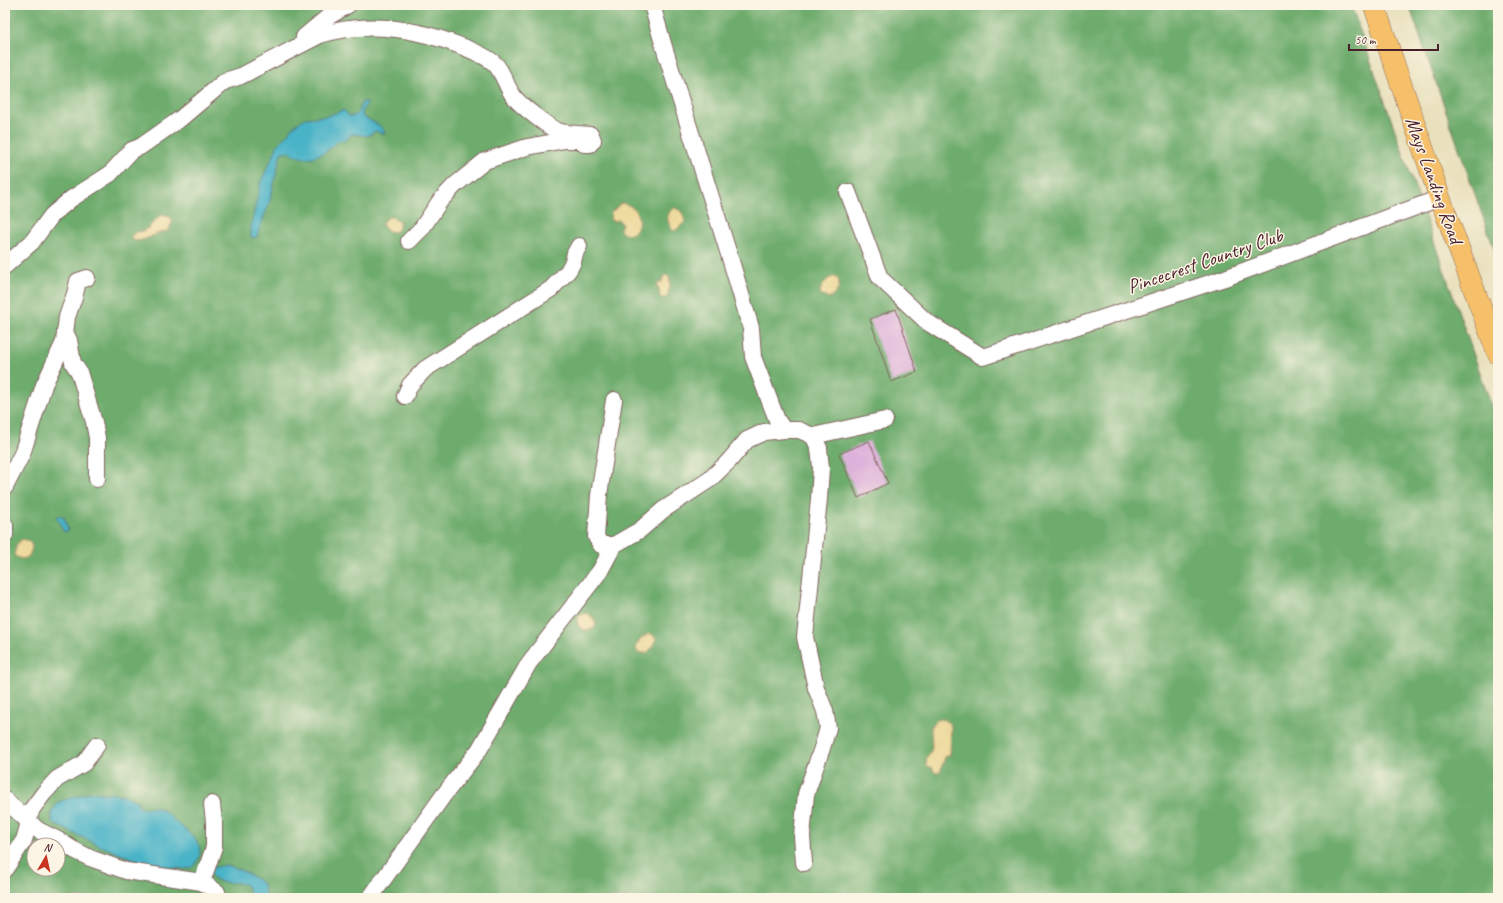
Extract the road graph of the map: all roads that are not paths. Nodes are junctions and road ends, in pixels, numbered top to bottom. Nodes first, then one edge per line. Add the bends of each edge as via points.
1 (348, 5) edge
2 (652, 5) edge
3 (1374, 5) edge
4 (288, 51) junction
5 (848, 192) dead end
6 (1440, 198) junction
7 (409, 241) dead end
8 (579, 246) dead end
9 (5, 266) edge
10 (87, 278) dead end
11 (65, 331) junction
12 (1498, 354) edge
13 (405, 396) dead end
14 (614, 400) dead end
15 (885, 420) dead end
16 (784, 430) junction
17 (813, 436) junction
18 (98, 479) dead end
19 (5, 487) edge
20 (5, 525) edge
21 (5, 535) edge
22 (614, 545) junction
23 (97, 745) dead end
24 (5, 800) edge
25 (212, 804) dead end
26 (28, 821) junction
27 (804, 863) dead end
28 (5, 869) edge
29 (202, 882) junction
30 (219, 898) edge
31 (370, 898) edge

1 - 4 street via 328,17
2 - 16 street via 749,320 753,357 777,420
3 - 6 main road, Mays Landing Road
4 - 7 street via 320,35 343,30 402,29 429,34 494,63 515,98 560,132 591,135 593,140 590,144 584,144 580,140 527,146 485,161 455,185
4 - 9 street via 241,76 225,81 180,118 132,150 110,174 71,199 52,215 32,242
5 - 6 street, Pincecrest Country Club via 880,278 927,322 983,357 1225,278
6 - 12 main road, Mays Landing Road
8 - 13 street via 568,270 551,289 425,369 410,385
10 - 11 street via 78,281
11 - 18 street via 73,363 79,372 94,422
11 - 19 street via 64,342 44,385 22,454
14 - 22 street via 600,488 596,537 601,545
15 - 17 street
16 - 17 street via 799,430
16 - 22 street via 764,432 747,440 710,480 663,510 640,530
17 - 27 street via 819,448 819,499 805,637 828,728 806,794 802,836
20 - 21 street
22 - 31 street via 600,571 529,663 479,750
23 - 26 street via 84,763 57,779 44,793 32,809
24 - 26 street
25 - 29 street via 214,847
26 - 28 street via 24,840
26 - 29 street via 38,830 74,850 126,871
29 - 30 street via 217,892

